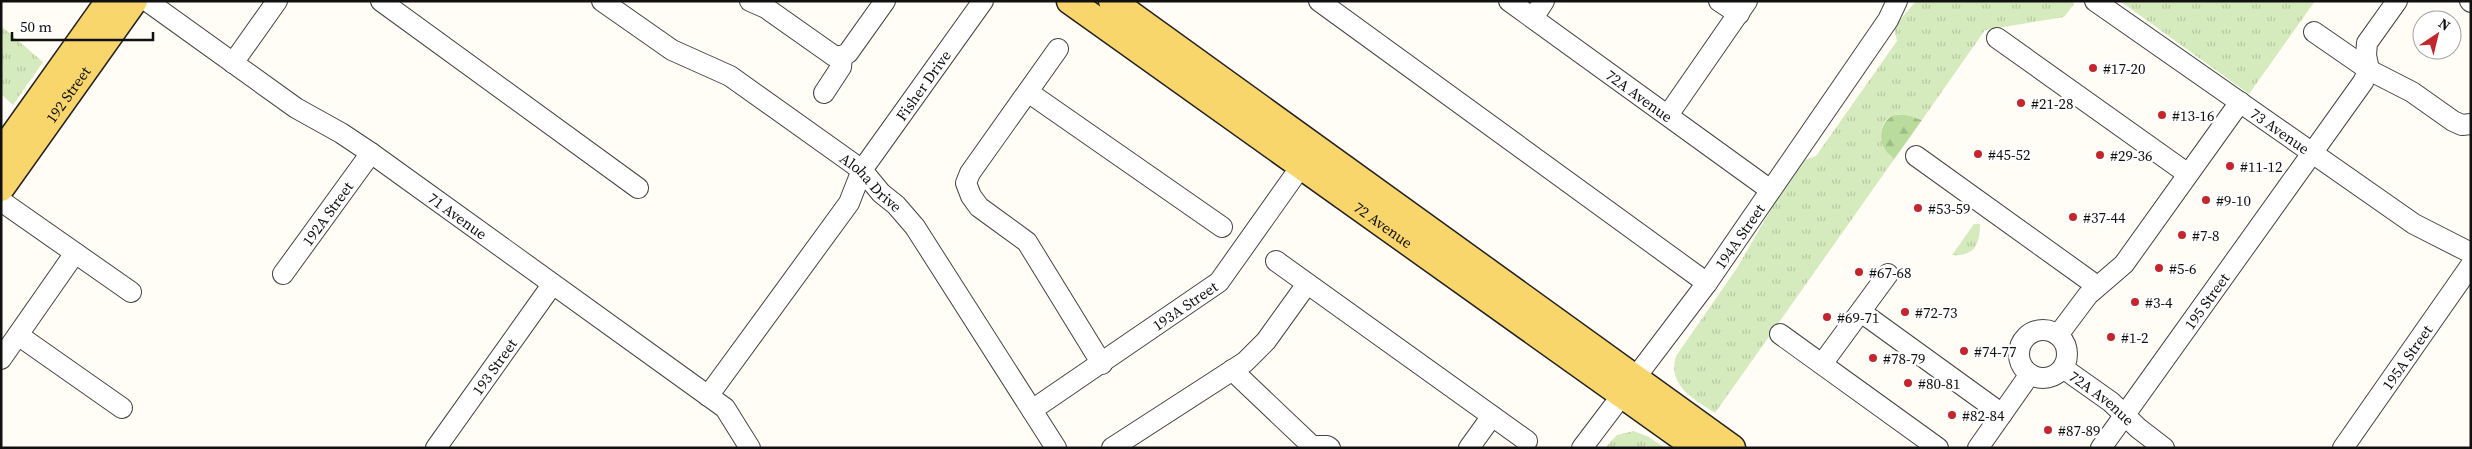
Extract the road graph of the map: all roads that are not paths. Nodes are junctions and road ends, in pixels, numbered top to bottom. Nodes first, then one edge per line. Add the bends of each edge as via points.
1 (109, 1) edge
2 (134, 1) edge
3 (148, 1) edge
4 (277, 1) edge
5 (381, 1) edge
6 (602, 1) edge
7 (750, 1) edge
8 (885, 1) edge
9 (983, 1) edge
10 (1070, 1) edge
11 (1090, 1) edge
12 (1112, 1) edge
13 (1318, 1) edge
14 (1509, 1) edge
15 (1544, 1) edge
16 (1719, 1) edge
17 (1897, 1) edge
18 (1905, 1) edge
19 (2094, 1) edge
20 (2397, 1) edge
21 (1743, 8) edge
22 (1533, 18) junction
23 (1888, 20) junction
24 (2314, 32) dead end
25 (1997, 38) dead end
26 (1058, 49) dead end
27 (842, 56) junction
28 (233, 63) junction
29 (1205, 68) junction
30 (2369, 70) junction
31 (1028, 92) junction
32 (824, 93) dead end
33 (2240, 102) junction
34 (1668, 115) junction
35 (2471, 124) edge
36 (1, 153) edge
37 (371, 153) junction
38 (2313, 153) junction
39 (1916, 156) dead end
40 (1302, 165) junction
41 (862, 170) junction
42 (2188, 174) junction
43 (1, 188) edge
44 (638, 188) dead end
45 (1770, 189) junction
46 (1, 201) edge
47 (1222, 227) dead end
48 (75, 253) junction
49 (2471, 253) edge
50 (1276, 261) dead end
51 (2471, 265) edge
52 (283, 274) dead end
53 (1888, 274) dead end
54 (1707, 283) junction
55 (1307, 284) junction
56 (552, 285) junction
57 (2097, 286) junction
58 (131, 292) dead end
59 (1861, 312) junction
60 (1780, 334) dead end
61 (18, 335) junction
62 (2058, 335) junction
63 (1, 360) edge
64 (1102, 364) junction
65 (1822, 364) junction
66 (2063, 368) junction
67 (1232, 370) junction
68 (2030, 374) junction
69 (1628, 386) junction
70 (708, 396) junction
71 (122, 408) dead end
72 (1032, 410) junction
73 (2002, 414) junction
74 (1492, 416) junction
75 (2124, 416) junction
76 (1527, 441) dead end
77 (743, 445) edge
78 (1327, 447) edge
79 (436, 448) edge
80 (1056, 448) edge
81 (1112, 448) edge
82 (1469, 448) edge
83 (1582, 448) edge
84 (1697, 448) edge
85 (1732, 448) edge
86 (1938, 448) edge
87 (1978, 448) edge
88 (2101, 448) edge
89 (2164, 448) edge
90 (2342, 448) edge

1 - 36 main road, 192 Street
2 - 43 main road, 192 Street
3 - 28 street, 71 Avenue
4 - 28 street
5 - 44 street
6 - 41 street, Aloha Drive via 672,50 730,76
7 - 27 street via 766,8 834,56
8 - 27 street via 848,53
9 - 41 street, Fisher Drive
10 - 40 main road, 72 Avenue
11 - 29 main road via 1161,53
12 - 29 main road, 72 Avenue
13 - 54 street
14 - 22 street, 72A Avenue
15 - 22 street
16 - 21 street
17 - 23 street, 194A Street
18 - 23 street, 194A Street
19 - 33 street, 73 Avenue
20 - 30 street via 2367,43
21 - 34 street
22 - 34 street, 72A Avenue
23 - 45 street, 194A Street
24 - 30 street
25 - 42 street
26 - 31 street
27 - 32 street via 841,67
28 - 37 street, 71 Avenue via 296,108
29 - 69 main road, 72 Avenue
30 - 35 street via 2412,92 2453,121
30 - 38 street, 195 Street
31 - 47 street
31 - 64 street via 966,183 979,207 1026,242
33 - 38 street, 73 Avenue
33 - 42 street
34 - 45 street, 72A Avenue
37 - 52 street, 192A Street
37 - 56 street, 71 Avenue
38 - 49 street, 73 Avenue via 2414,224
38 - 75 street, 195 Street
39 - 57 street
40 - 64 street, 193A Street via 1219,282
40 - 69 main road, 72 Avenue
41 - 70 street, Fisher Drive via 849,203
41 - 72 street, Aloha Drive via 915,227
42 - 57 street via 2124,264
45 - 54 street, 194A Street
46 - 48 street
48 - 58 street
48 - 61 street
50 - 55 street
51 - 90 street, 195A Street
53 - 59 street
54 - 69 street, 194A Street
55 - 67 street via 1260,347
55 - 74 street
56 - 70 street, 71 Avenue
56 - 79 street, 193 Street
57 - 62 street
59 - 65 street
59 - 73 street
60 - 65 street
61 - 63 street
61 - 71 street
62 - 66 street, 72A Avenue via 2066,347
62 - 68 street via 2043,331 2025,338 2019,355
64 - 72 street, 193A Street
65 - 86 street
66 - 68 street, 72A Avenue via 2058,374 2044,378
66 - 75 street, 72A Avenue via 2111,402
67 - 78 street via 1312,446
67 - 81 street
68 - 73 street
69 - 83 street, 194A Street
69 - 84 main road, 72 Avenue
69 - 85 main road, 72 Avenue
70 - 77 street, 71 Avenue via 725,408
72 - 80 street, Aloha Drive
73 - 87 street
74 - 76 street
74 - 82 street
75 - 88 street, 195 Street
75 - 89 street, 72A Avenue

